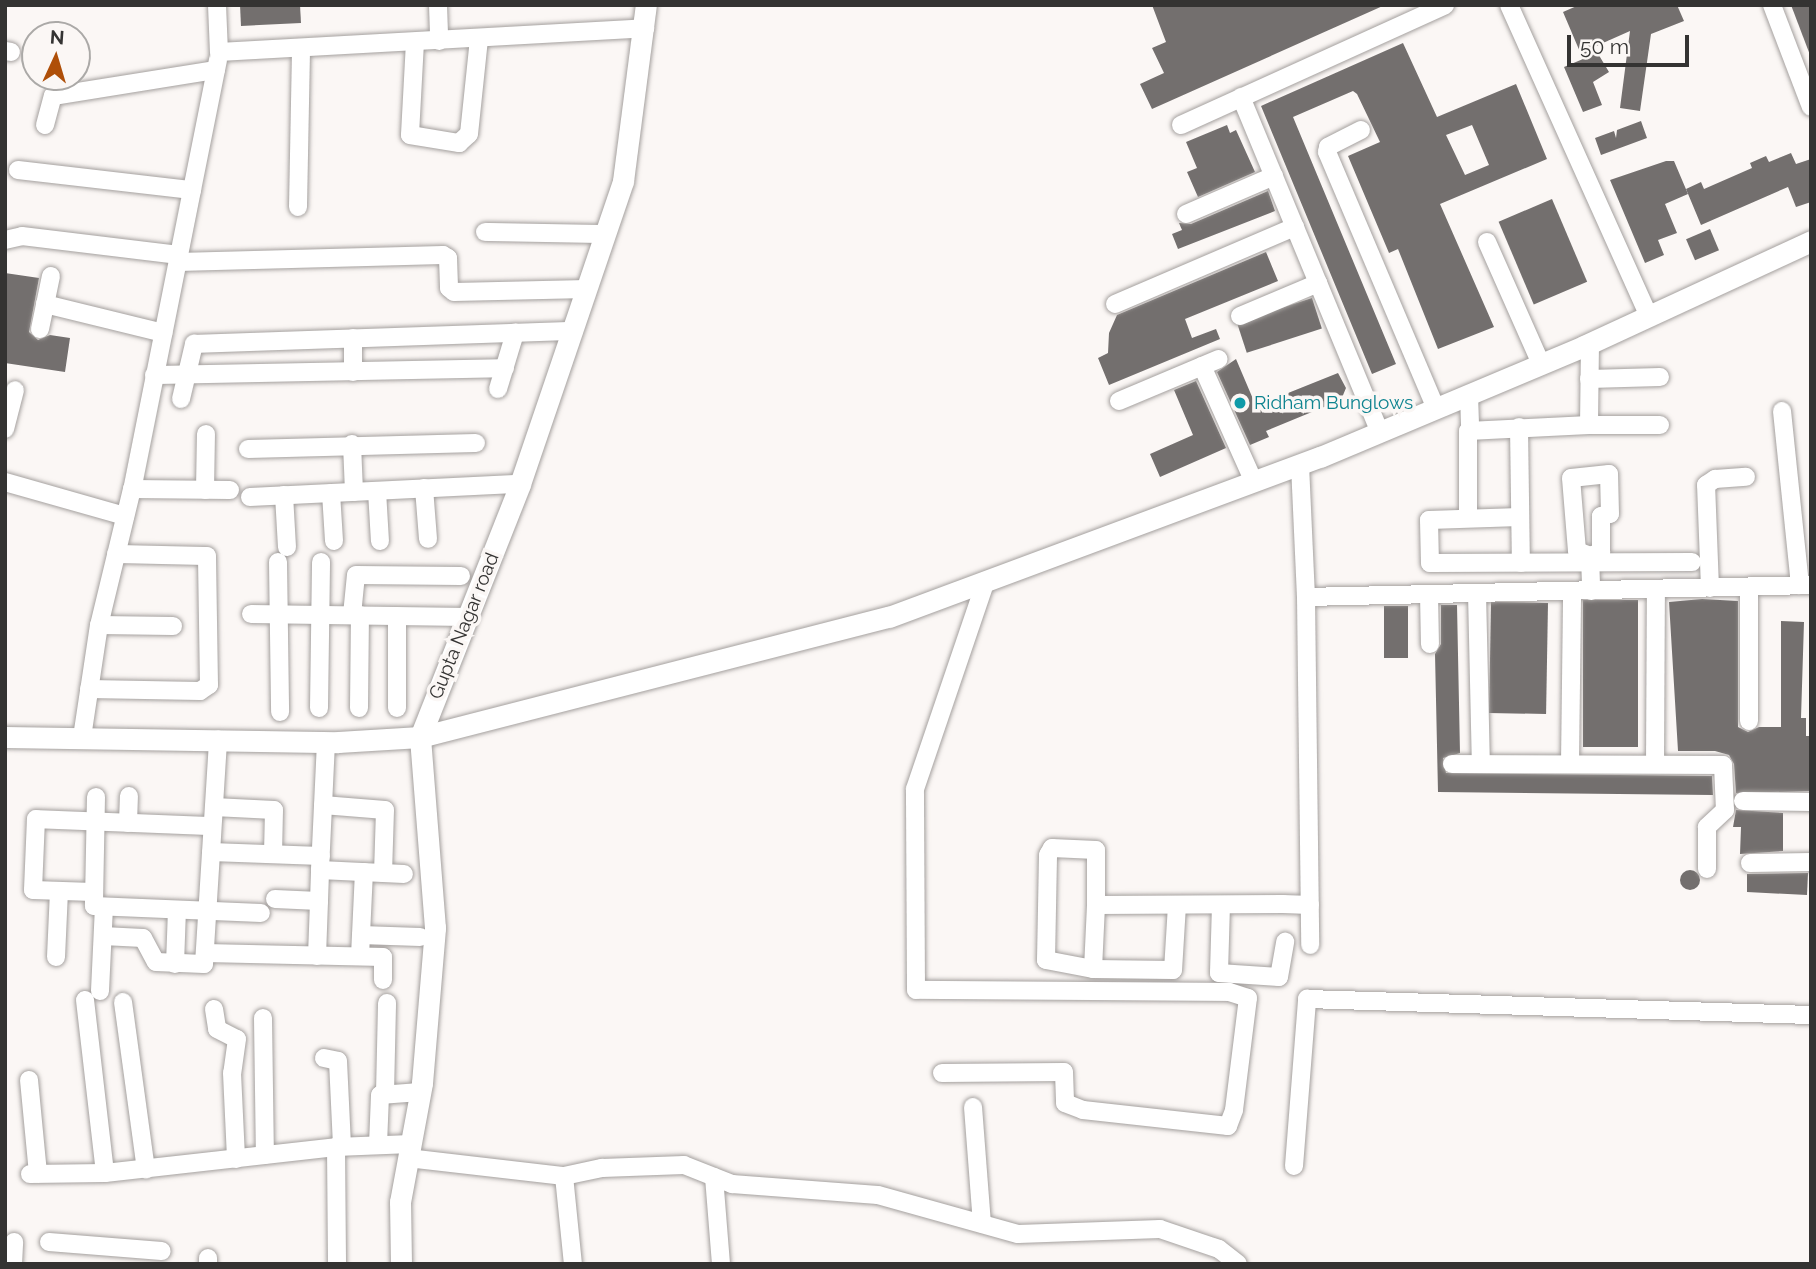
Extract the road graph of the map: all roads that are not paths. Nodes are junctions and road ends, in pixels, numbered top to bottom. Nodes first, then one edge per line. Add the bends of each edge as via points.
1 (217, 5) edge
2 (438, 5) edge
3 (646, 5) edge
4 (1445, 5) edge
5 (1509, 5) edge
6 (1772, 5) edge
7 (645, 28) junction
8 (479, 38) junction
9 (439, 41) junction
10 (415, 42) junction
11 (302, 48) junction
12 (217, 61) junction
13 (1241, 97) junction
14 (1811, 107) edge
15 (45, 125) dead end
16 (1181, 125) dead end
17 (1361, 130) dead end
18 (18, 170) dead end
19 (1274, 176) junction
20 (192, 190) junction
21 (298, 207) dead end
22 (1186, 214) dead end
23 (1295, 227) junction
24 (485, 232) dead end
25 (605, 234) junction
26 (5, 240) edge
27 (1811, 241) edge
28 (1487, 242) dead end
29 (179, 259) junction
30 (51, 275) dead end
31 (1318, 283) junction
32 (587, 289) junction
33 (45, 304) junction
34 (1115, 304) dead end
35 (1648, 315) junction
36 (1240, 316) dead end
37 (40, 329) dead end
38 (573, 331) junction
39 (163, 332) junction
40 (515, 333) junction
41 (353, 338) junction
42 (1590, 343) junction
43 (1541, 364) junction
44 (505, 368) junction
45 (353, 372) junction
46 (154, 375) junction
47 (184, 377) junction
48 (1660, 377) dead end
49 (1589, 379) junction
50 (498, 389) dead end
51 (15, 390) dead end
52 (1469, 395) junction
53 (181, 399) dead end
54 (1119, 401) dead end
55 (1436, 409) junction
56 (1782, 411) dead end
57 (1589, 425) junction
58 (1660, 425) dead end
59 (1519, 427) junction
60 (1470, 428) junction
61 (5, 429) edge
62 (1380, 432) junction
63 (206, 434) dead end
64 (477, 443) dead end
65 (352, 444) junction
66 (248, 449) dead end
67 (1300, 465) junction
68 (1746, 477) dead end
69 (5, 482) edge
70 (1254, 482) junction
71 (520, 484) junction
72 (424, 488) junction
73 (132, 489) junction
74 (205, 490) junction
75 (230, 490) dead end
76 (377, 491) junction
77 (354, 492) junction
78 (331, 493) junction
79 (284, 495) junction
80 (250, 497) dead end
81 (125, 516) junction
82 (1520, 517) junction
83 (1468, 518) junction
84 (428, 539) dead end
85 (334, 541) dead end
86 (380, 541) dead end
87 (116, 554) junction
88 (1590, 559) junction
89 (321, 562) dead end
90 (1692, 562) dead end
91 (1521, 563) junction
92 (461, 576) dead end
93 (986, 581) junction
94 (1805, 585) edge
95 (1710, 587) junction
96 (1749, 587) junction
97 (1656, 589) junction
98 (1572, 591) junction
99 (1591, 591) junction
100 (1477, 593) junction
101 (1429, 594) junction
102 (1306, 597) junction
103 (251, 614) dead end
104 (279, 615) junction
105 (320, 615) junction
106 (356, 615) junction
107 (397, 616) junction
108 (467, 617) junction
109 (99, 625) junction
110 (173, 626) dead end
111 (1430, 644) dead end
112 (89, 689) junction
113 (319, 708) dead end
114 (359, 708) dead end
115 (397, 708) dead end
116 (280, 712) dead end
117 (1749, 721) dead end
118 (5, 737) edge
119 (420, 737) junction
120 (82, 738) junction
121 (218, 739) junction
122 (326, 742) junction
123 (1452, 764) dead end
124 (1481, 764) junction
125 (1570, 764) junction
126 (1655, 764) junction
127 (129, 796) dead end
128 (96, 797) dead end
129 (1743, 801) dead end
130 (1811, 802) edge
131 (323, 805) junction
132 (214, 807) junction
133 (95, 821) junction
134 (128, 823) junction
135 (212, 826) junction
136 (211, 852) junction
137 (274, 855) junction
138 (1811, 862) edge
139 (321, 863) junction
140 (1750, 863) dead end
141 (1707, 869) dead end
142 (364, 872) junction
143 (383, 873) junction
144 (404, 874) dead end
145 (59, 891) junction
146 (93, 892) junction
147 (275, 899) dead end
148 (319, 901) junction
149 (1096, 905) junction
150 (1177, 905) junction
151 (1221, 905) junction
152 (1310, 905) junction
153 (104, 908) junction
154 (177, 910) junction
155 (207, 910) junction
156 (261, 913) dead end
157 (361, 935) junction
158 (103, 936) junction
159 (419, 937) dead end
160 (1285, 942) dead end
161 (1310, 945) dead end
162 (205, 953) junction
163 (317, 956) junction
164 (360, 956) junction
165 (56, 957) dead end
166 (175, 964) junction
167 (1093, 969) junction
168 (383, 981) dead end
169 (123, 1002) dead end
170 (387, 1003) dead end
171 (214, 1009) dead end
172 (1811, 1015) edge
173 (263, 1018) dead end
174 (324, 1058) dead end
175 (942, 1073) dead end
176 (29, 1080) dead end
177 (385, 1093) junction
178 (420, 1093) junction
179 (973, 1107) dead end
180 (378, 1145) junction
181 (339, 1147) junction
182 (409, 1151) junction
183 (265, 1155) junction
184 (236, 1159) junction
185 (1294, 1166) dead end
186 (146, 1169) junction
187 (105, 1173) junction
188 (564, 1176) junction
189 (714, 1177) junction
190 (982, 1224) junction
191 (14, 1242) dead end
192 (49, 1242) dead end
193 (162, 1251) dead end
194 (116, 1256) edge
195 (337, 1263) edge
196 (13, 1264) edge
197 (401, 1264) edge
198 (573, 1264) edge
199 (721, 1264) edge
200 (1238, 1264) edge

1 - 12 street
2 - 9 street
3 - 7 street, Gupta Nagar road
4 - 13 street
5 - 35 street
6 - 14 street
7 - 8 street
7 - 25 street, Gupta Nagar road via 623,181
8 - 9 street
8 - 10 street via 469,134 459,142 410,135
9 - 10 street
10 - 11 street
11 - 12 street
11 - 21 street
12 - 15 street via 53,96
12 - 20 street
13 - 16 street
13 - 19 street
17 - 55 street via 1326,149
18 - 20 street
19 - 22 street
19 - 23 street
20 - 29 street
23 - 31 street
23 - 34 street
24 - 25 street
25 - 32 street, Gupta Nagar road
26 - 29 street via 22,236
27 - 35 street
28 - 43 street
29 - 32 street via 443,255 448,258 449,288 454,292
29 - 39 street
30 - 33 street
31 - 36 street
31 - 62 street
32 - 38 street, Gupta Nagar road
33 - 37 street
33 - 39 street
35 - 42 street
38 - 40 street
38 - 71 street, Gupta Nagar road
39 - 46 street
40 - 41 street
40 - 44 street
41 - 45 street
41 - 47 street via 194,344
42 - 43 street
42 - 49 street
43 - 52 street
44 - 45 street
44 - 50 street
45 - 47 street
46 - 47 street
46 - 73 street
47 - 53 street
48 - 49 street
49 - 57 street
51 - 61 street
52 - 55 street
52 - 60 street
54 - 70 street via 1211,363
55 - 62 street
56 - 94 street
57 - 58 street
57 - 59 street
59 - 60 street
59 - 82 street
60 - 83 street
62 - 67 street
63 - 74 street
64 - 65 street
65 - 66 street
65 - 77 street
67 - 70 street
67 - 102 street
68 - 95 street via 1715,479 1706,485
69 - 81 street
70 - 93 street
71 - 72 street
71 - 108 street, Gupta Nagar road
72 - 76 street
72 - 84 street
73 - 74 street
73 - 81 street
74 - 75 street
76 - 77 street
76 - 86 street
77 - 78 street
78 - 79 street
78 - 85 street
79 - 80 street
79 - 104 street
81 - 87 street
82 - 83 street
82 - 91 street
83 - 91 street via 1429,520 1428,559 1432,565
87 - 109 street
87 - 112 street via 207,556 209,685 200,691
88 - 88 street via 1577,551 1571,478 1609,474 1610,514 1601,516 1601,552
88 - 90 street
88 - 91 street
88 - 99 street
89 - 105 street
92 - 106 street via 356,575
93 - 119 street via 889,617
93 - 175 street via 915,789 916,990 1229,992 1248,998 1228,1126 1083,1110 1065,1103 1064,1072
94 - 96 street
95 - 96 street
95 - 97 street
96 - 117 street
97 - 99 street
97 - 126 street
98 - 99 street
98 - 100 street
98 - 125 street
100 - 101 street
100 - 124 street
101 - 102 street
101 - 111 street
102 - 152 street
103 - 104 street
104 - 105 street
104 - 116 street
105 - 106 street
105 - 113 street
106 - 107 street
106 - 114 street
107 - 108 street
107 - 115 street
108 - 119 street, Gupta Nagar road
109 - 110 street
109 - 112 street
112 - 120 street
118 - 120 street
119 - 122 street
119 - 178 street, Gupta Nagar road via 435,928
120 - 121 street
121 - 122 street
121 - 132 street
122 - 131 street
123 - 124 street
124 - 125 street
125 - 126 street
126 - 141 street via 1724,768 1725,810 1707,827
127 - 134 street
128 - 133 street
129 - 130 street
131 - 139 street
131 - 143 street via 385,810
132 - 135 street
132 - 137 street via 274,810
133 - 134 street
133 - 145 street via 36,819 31,888
133 - 146 street
134 - 135 street
135 - 136 street
136 - 137 street
136 - 155 street
137 - 139 street
138 - 140 street
139 - 142 street
139 - 148 street
142 - 143 street
142 - 157 street
143 - 144 street
145 - 146 street
145 - 165 street
146 - 153 street via 94,906
147 - 148 street
148 - 163 street
149 - 150 street
149 - 167 street
149 - 167 street via 1096,850 1052,848 1048,855 1046,960
150 - 151 street
150 - 167 street via 1173,970
151 - 152 street
151 - 160 street via 1219,973 1279,977
152 - 161 street
153 - 154 street
153 - 158 street
154 - 155 street
154 - 166 street
155 - 156 street
155 - 162 street
157 - 159 street
157 - 164 street
158 - 166 street via 143,938 153,960
158 - 187 street via 93,995
162 - 163 street
162 - 166 street via 204,964
163 - 164 street
164 - 168 street via 383,957
169 - 186 street
170 - 177 street
171 - 184 street via 216,1029 237,1039 232,1073
172 - 185 street via 1307,999
173 - 183 street
174 - 181 street via 338,1061
176 - 187 street via 34,1174
177 - 178 street
177 - 180 street via 380,1095
178 - 182 street, Gupta Nagar road
179 - 190 street
180 - 181 street
180 - 182 street
181 - 183 street
181 - 195 street
182 - 188 street
182 - 197 street, Gupta Nagar road via 400,1202
183 - 184 street
184 - 186 street
186 - 187 street
188 - 189 street via 664,1164 684,1165
188 - 198 street
189 - 190 street via 732,1184 878,1195
189 - 199 street
190 - 200 street via 1018,1234 1160,1229 1219,1249
191 - 196 street
192 - 194 street
193 - 194 street

